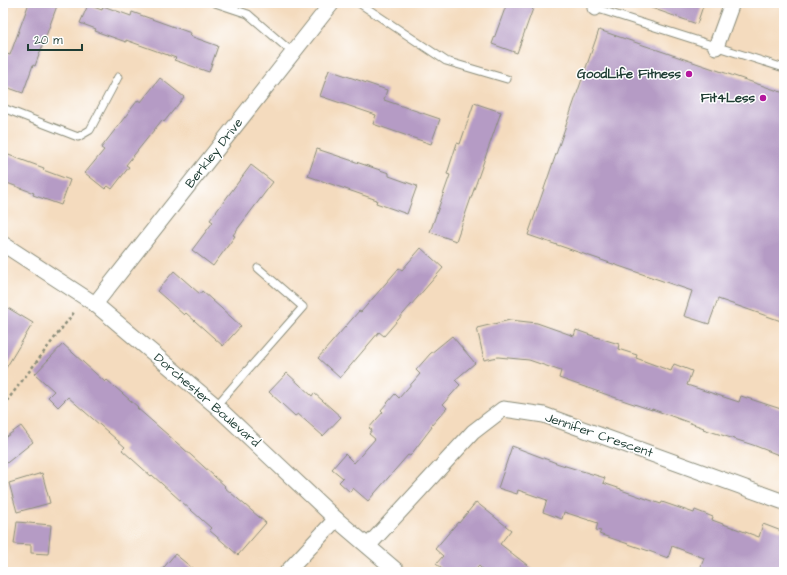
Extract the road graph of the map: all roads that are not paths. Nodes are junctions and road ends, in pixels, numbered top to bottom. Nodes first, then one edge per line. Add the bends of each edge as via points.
1 (215, 3) edge
2 (332, 3) edge
3 (359, 3) edge
4 (732, 3) edge
5 (596, 5) edge
6 (716, 47) junction
7 (293, 53) junction
8 (784, 68) edge
9 (118, 77) dead end
10 (507, 79) dead end
11 (3, 108) edge
12 (3, 244) edge
13 (258, 268) dead end
14 (90, 301) junction
15 (216, 406) junction
16 (784, 502) edge
17 (336, 519) junction
18 (368, 546) junction
19 (288, 572) edge
20 (398, 572) edge

1 - 7 lane via 248,14
2 - 7 street, Berkley Drive
3 - 10 lane via 446,61
4 - 6 street
5 - 6 lane
6 - 8 lane
7 - 14 street, Berkley Drive
9 - 11 lane via 90,130 78,137
12 - 14 street, Dorchester Boulevard
13 - 15 lane via 303,307
14 - 15 street, Dorchester Boulevard
15 - 17 street, Dorchester Boulevard
16 - 18 street, Jennifer Crescent via 544,415 503,409 473,432
17 - 18 street, Dorchester Boulevard
17 - 19 street
18 - 20 street, Dorchester Boulevard

